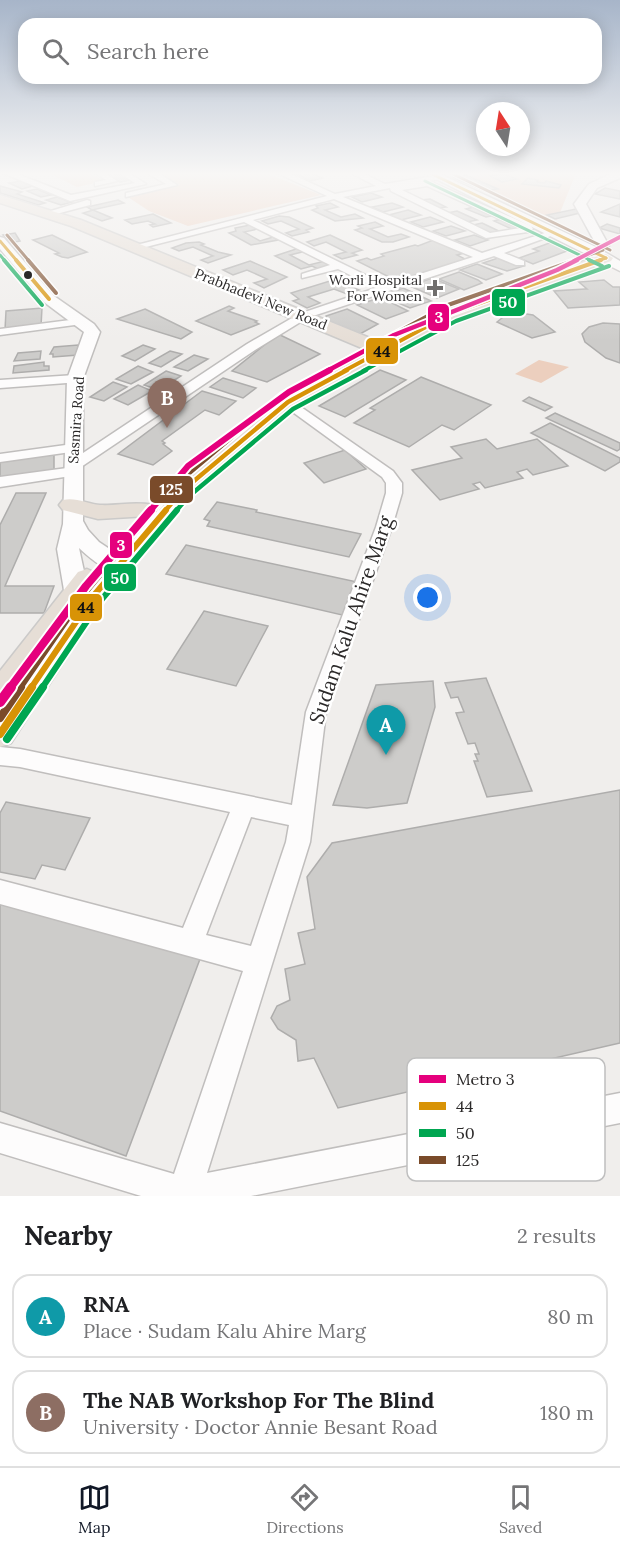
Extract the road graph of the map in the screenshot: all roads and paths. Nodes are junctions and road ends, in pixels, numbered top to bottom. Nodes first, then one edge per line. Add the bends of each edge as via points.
1 (73, 229) edge
2 (90, 229) edge
3 (205, 229) edge
4 (264, 229) edge
5 (411, 229) edge
6 (475, 229) edge
7 (500, 229) edge
8 (528, 229) edge
9 (545, 229) edge
10 (591, 229) edge
11 (554, 233) junction
12 (512, 234) junction
13 (620, 239) edge
14 (0, 241) edge
15 (134, 247) junction
16 (600, 251) junction
17 (493, 252) junction
18 (480, 256) junction
19 (520, 263) dead end
20 (338, 266) junction
21 (620, 267) edge
22 (574, 268) junction
23 (306, 276) dead end
24 (383, 288) junction
25 (297, 319) junction
26 (78, 322) junction
27 (0, 332) edge
28 (369, 351) junction
29 (75, 379) junction
30 (0, 384) edge
31 (288, 402) junction
32 (0, 458) edge
33 (73, 462) junction
34 (0, 482) edge
35 (144, 510) junction
36 (72, 515) junction
37 (111, 561) junction
38 (76, 590) junction
39 (0, 693) edge
40 (0, 734) edge
41 (0, 756) edge
42 (244, 805) junction
43 (301, 817) junction
44 (0, 892) edge
45 (190, 943) junction
46 (259, 962) junction
47 (620, 1108) edge
48 (605, 1111) edge
49 (0, 1138) edge
50 (407, 1150) edge
51 (183, 1195) edge

1 - 25 main road, Prabhadevi New Road
2 - 15 main road, Prabhadevi New Road
3 - 15 street
4 - 20 street
5 - 18 street
6 - 12 street via 489,236
7 - 12 street
8 - 12 street
9 - 11 street
10 - 16 street
11 - 16 street
11 - 17 street
13 - 16 main road
14 - 26 street, Sasmira Road via 49,299
15 - 25 main road, Prabhadevi New Road
16 - 21 street
16 - 22 main road
16 - 28 main road via 437,307
17 - 18 street
17 - 19 street
18 - 24 street
20 - 23 street
20 - 24 street
21 - 22 main road
22 - 28 main road via 452,313
24 - 25 street
25 - 28 main road, Prabhadevi New Road
25 - 33 street
26 - 27 street
26 - 29 street, Sasmira Road via 92,332
28 - 31 main road
28 - 35 main road via 289,387 180,468
29 - 30 street
29 - 33 street, Sasmira Road
31 - 37 main road via 182,491
31 - 43 street, Sudam Kalu Ahire Marg via 388,474 394,483 384,527 316,712
32 - 33 street
33 - 34 street
33 - 36 street, Sasmira Road
35 - 36 main road
35 - 37 main road
36 - 37 street via 78,534
36 - 38 street, Sasmira Road via 68,555
37 - 38 main road
37 - 40 main road via 95,594
38 - 39 main road
41 - 42 street
42 - 43 street
42 - 45 street
43 - 46 street, Sudam Kalu Ahire Marg via 298,842
44 - 45 street
45 - 46 street
46 - 51 street, Sudam Kalu Ahire Marg
47 - 48 street
49 - 51 street
50 - 51 street

